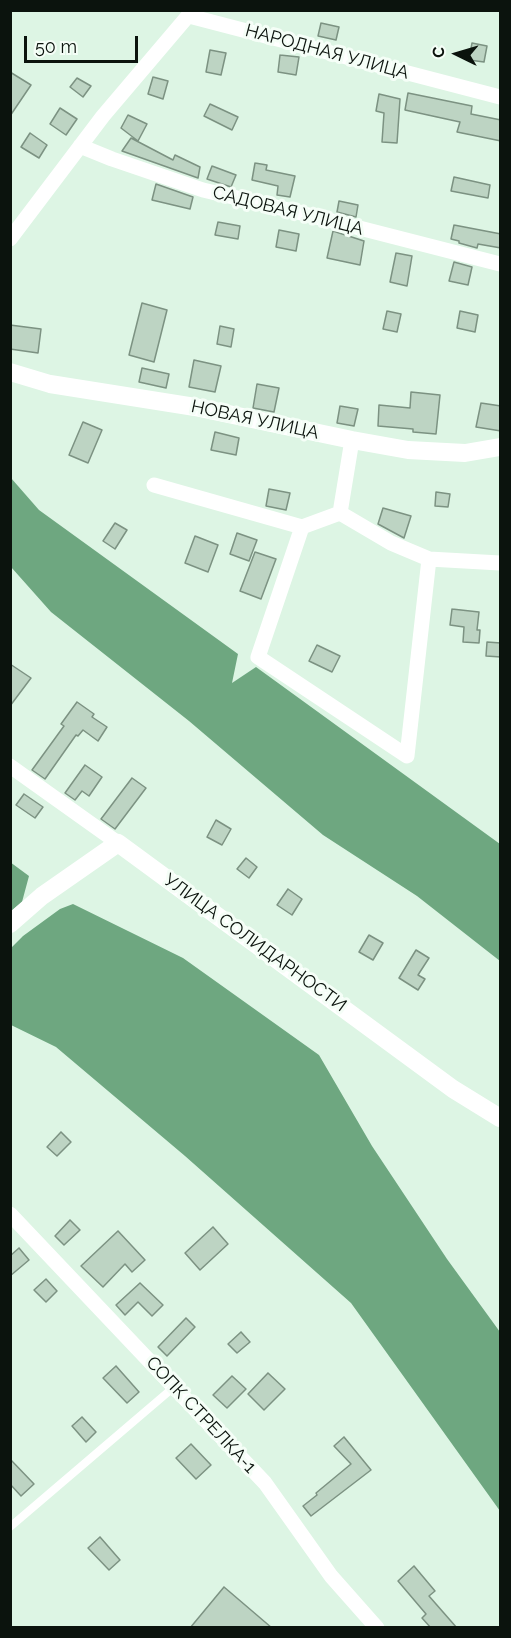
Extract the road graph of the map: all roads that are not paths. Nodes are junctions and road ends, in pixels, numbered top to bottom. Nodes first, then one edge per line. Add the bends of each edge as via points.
1 (191, 13) edge
2 (501, 97) edge
3 (80, 146) junction
4 (10, 239) edge
5 (501, 264) edge
6 (10, 372) edge
7 (352, 440) junction
8 (501, 447) edge
9 (154, 484) dead end
10 (340, 513) junction
11 (302, 527) junction
12 (429, 559) junction
13 (501, 563) edge
14 (10, 766) edge
15 (118, 843) junction
16 (10, 924) edge
17 (501, 1118) edge
18 (10, 1214) edge
19 (174, 1387) junction
20 (10, 1527) edge
21 (377, 1628) edge

1 - 2 street, НАРОДНАЯ УЛИЦА
1 - 3 street
3 - 4 street
3 - 5 street, САДОВАЯ УЛИЦА via 203,190
6 - 7 street, НОВАЯ УЛИЦА via 50,384 195,407
7 - 8 street, НОВАЯ УЛИЦА via 408,450 465,453
7 - 10 street
9 - 11 street
10 - 11 street
10 - 12 street via 391,543
11 - 12 street via 258,657 407,756
12 - 13 street
14 - 15 street, УЛИЦА СОЛИДАРНОСТИ
15 - 16 street via 42,896
15 - 17 street, УЛИЦА СОЛИДАРНОСТИ via 453,1089
18 - 19 street, СОПК СТРЕЛКА-1
19 - 20 lane
19 - 21 street, СОПК СТРЕЛКА-1 via 265,1483 331,1575

